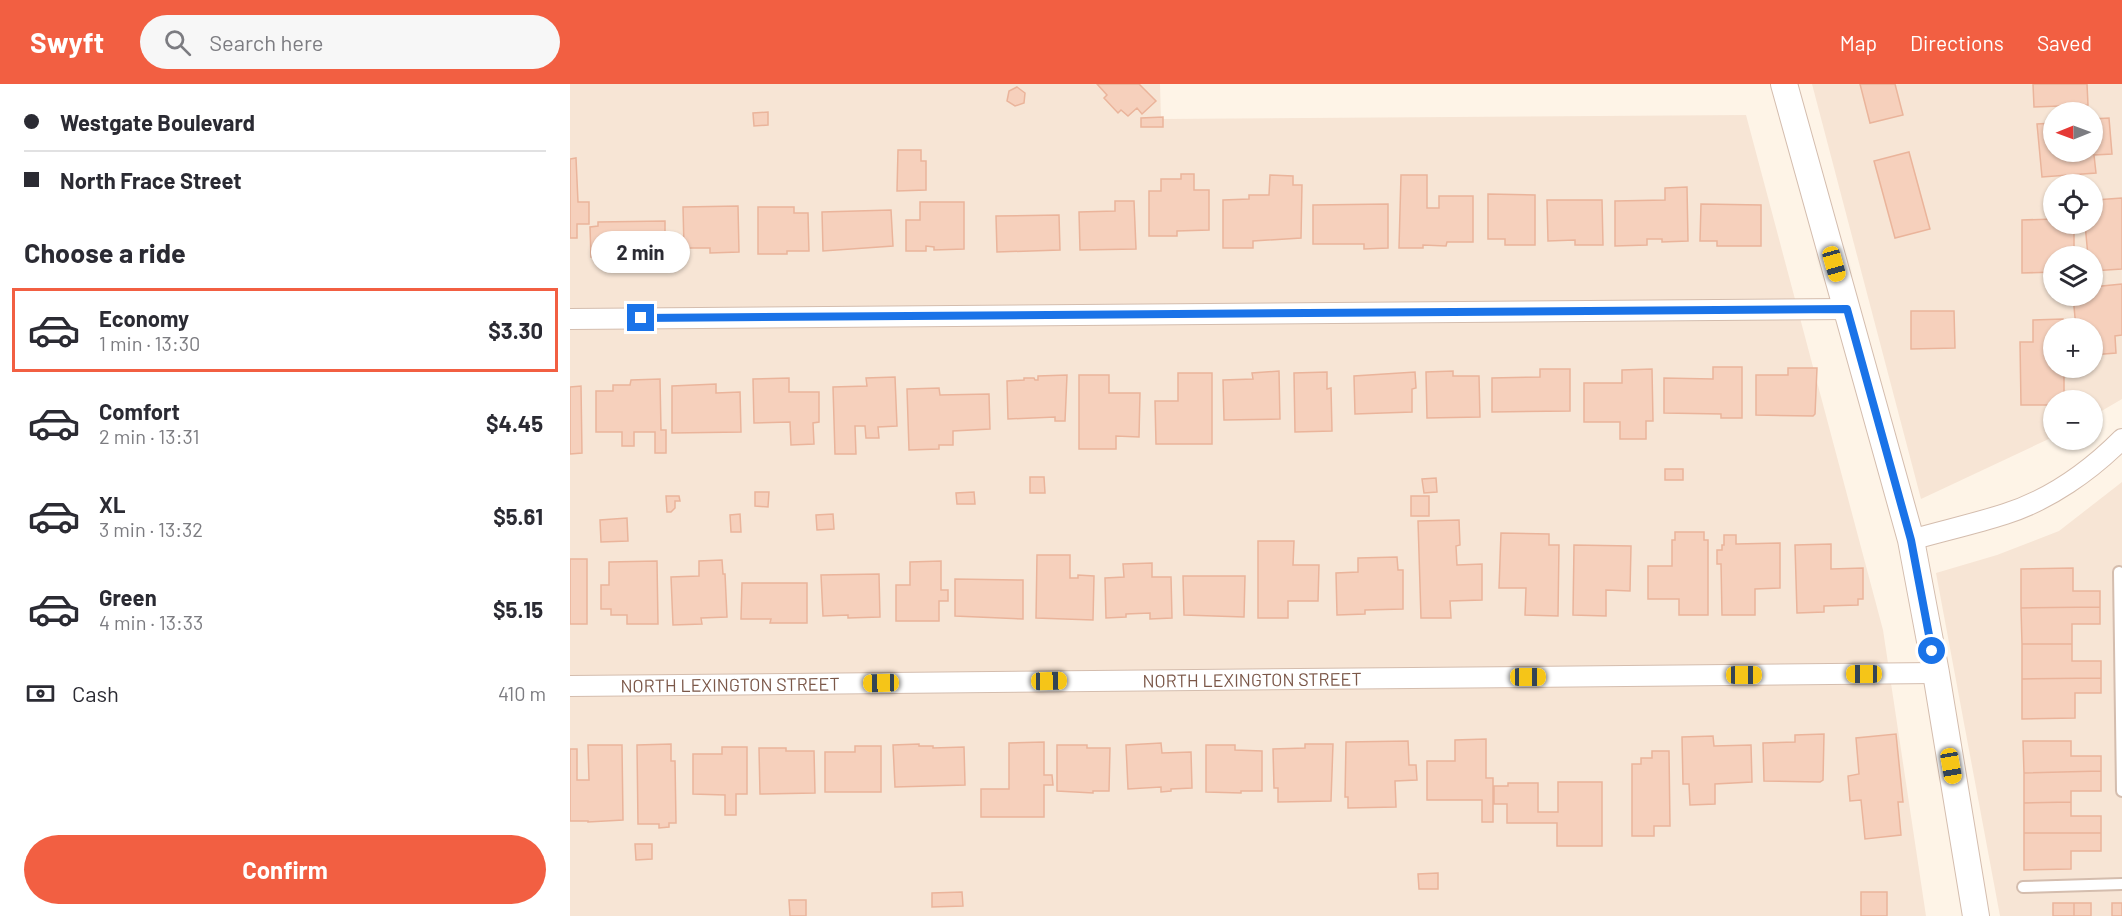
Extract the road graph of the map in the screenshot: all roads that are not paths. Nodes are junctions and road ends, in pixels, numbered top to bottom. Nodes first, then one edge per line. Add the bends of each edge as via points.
1 (1784, 84) edge
2 (1847, 309) junction
3 (570, 319) edge
4 (2122, 439) edge
5 (1911, 540) junction
6 (2122, 576) edge
7 (1936, 673) junction
8 (570, 686) edge
9 (2122, 791) edge
10 (2122, 884) edge
11 (2023, 887) dead end
12 (1976, 916) edge

1 - 2 street
2 - 3 street
2 - 5 street
4 - 5 street via 2105,456 2037,501 2006,514
5 - 7 street
6 - 9 lane via 2119,572
7 - 8 street, NORTH LEXINGTON STREET
7 - 12 street
10 - 11 lane

